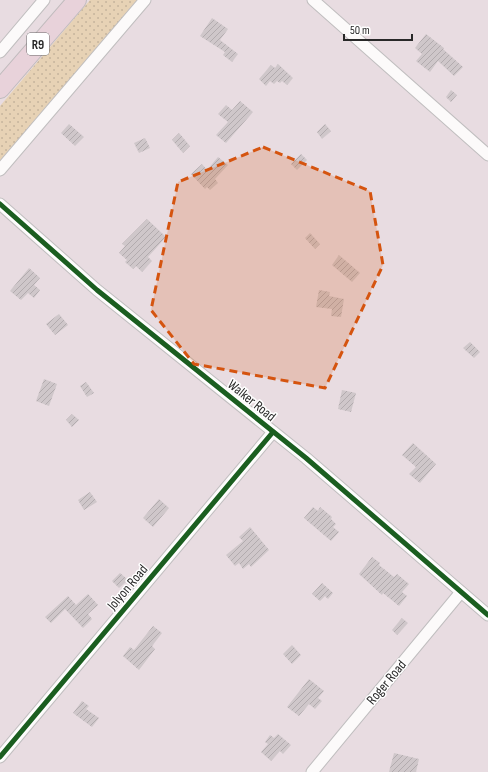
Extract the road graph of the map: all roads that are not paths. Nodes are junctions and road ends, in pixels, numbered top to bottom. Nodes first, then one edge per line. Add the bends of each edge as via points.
1 (44, 0) edge
2 (77, 0) edge
3 (146, 0) edge
4 (313, 0) edge
5 (0, 52) edge
6 (0, 89) edge
7 (488, 155) edge
8 (0, 170) edge
9 (0, 204) edge
10 (273, 432) junction
11 (461, 592) junction
12 (488, 615) edge
13 (0, 757) edge
14 (314, 771) edge

1 - 5 street
2 - 6 highway, R9
3 - 8 street
4 - 7 street
9 - 10 street, Walker Road via 96,290
10 - 11 street, Walker Road
10 - 13 street, Jolyon Road
11 - 12 street, Walker Road
11 - 14 street, Roger Road

